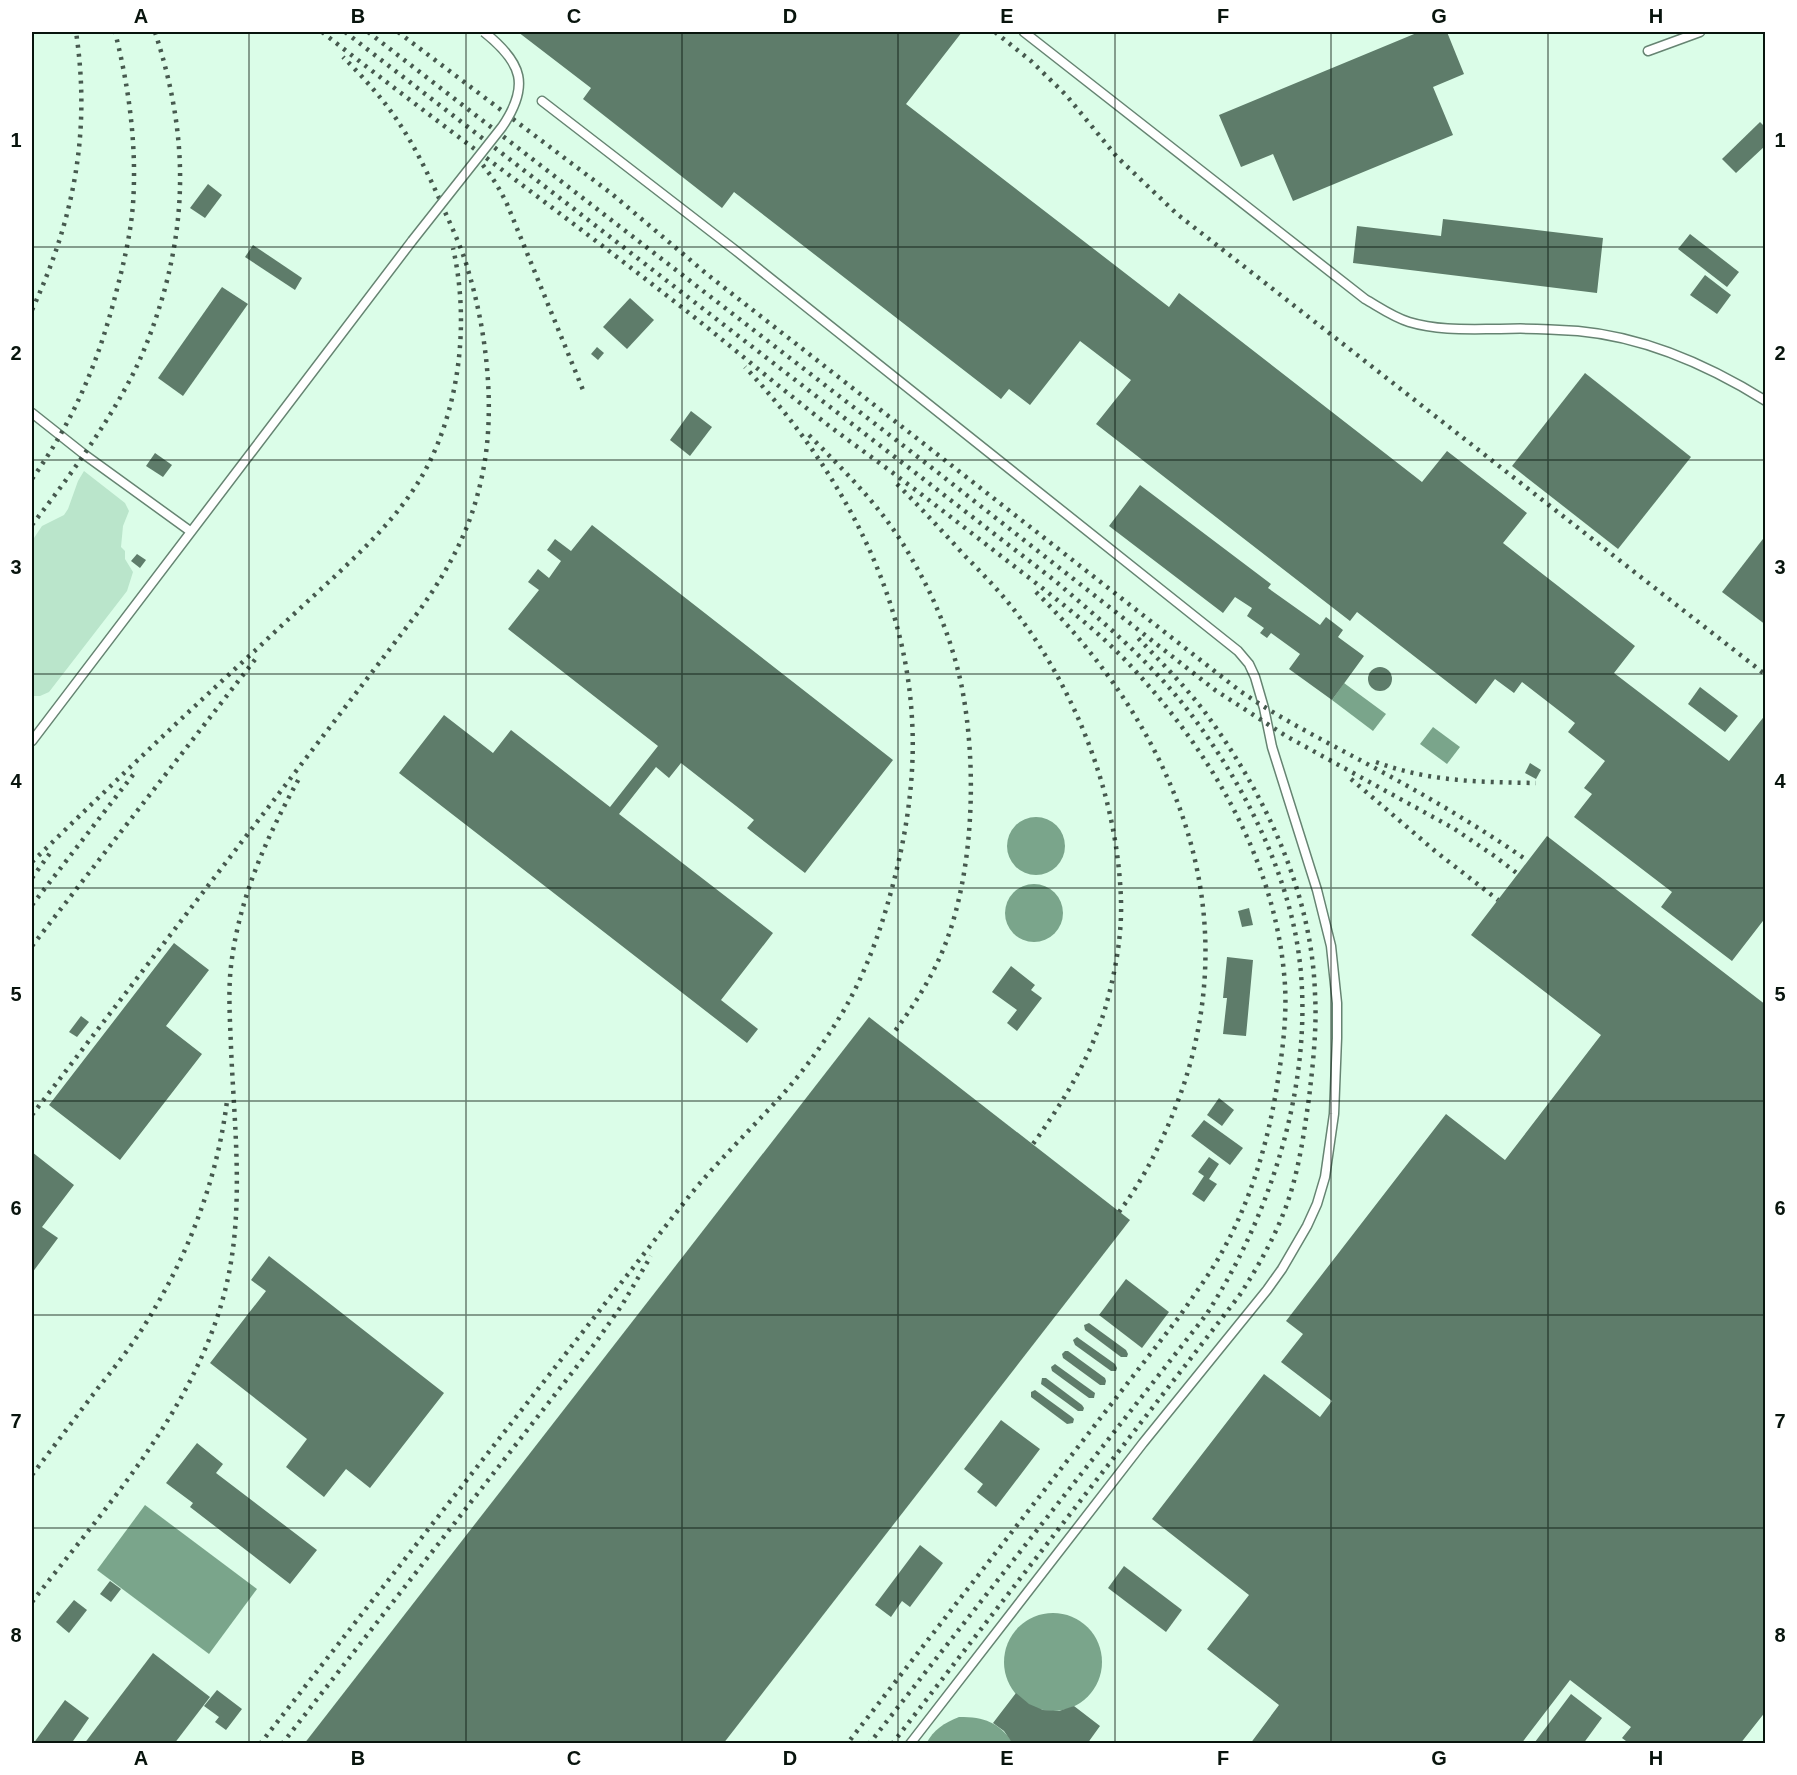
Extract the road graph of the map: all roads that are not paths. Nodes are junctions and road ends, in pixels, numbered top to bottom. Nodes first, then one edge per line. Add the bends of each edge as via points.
1 (484, 32) edge
2 (1024, 32) edge
3 (1700, 32) edge
4 (1648, 51) dead end
5 (542, 101) dead end
6 (1766, 401) edge
7 (32, 413) edge
8 (190, 531) junction
9 (32, 741) edge
10 (910, 1743) edge

1 - 8 lane, bridge via 516,68 520,82 514,108
2 - 6 lane via 1301,250 1388,313 1453,329 1579,332 1640,343 1673,354
3 - 4 lane
5 - 10 lane via 1238,651 1255,676 1331,946 1338,1038 1334,1114 1325,1177 1307,1226 1267,1290
7 - 8 lane
8 - 9 lane

